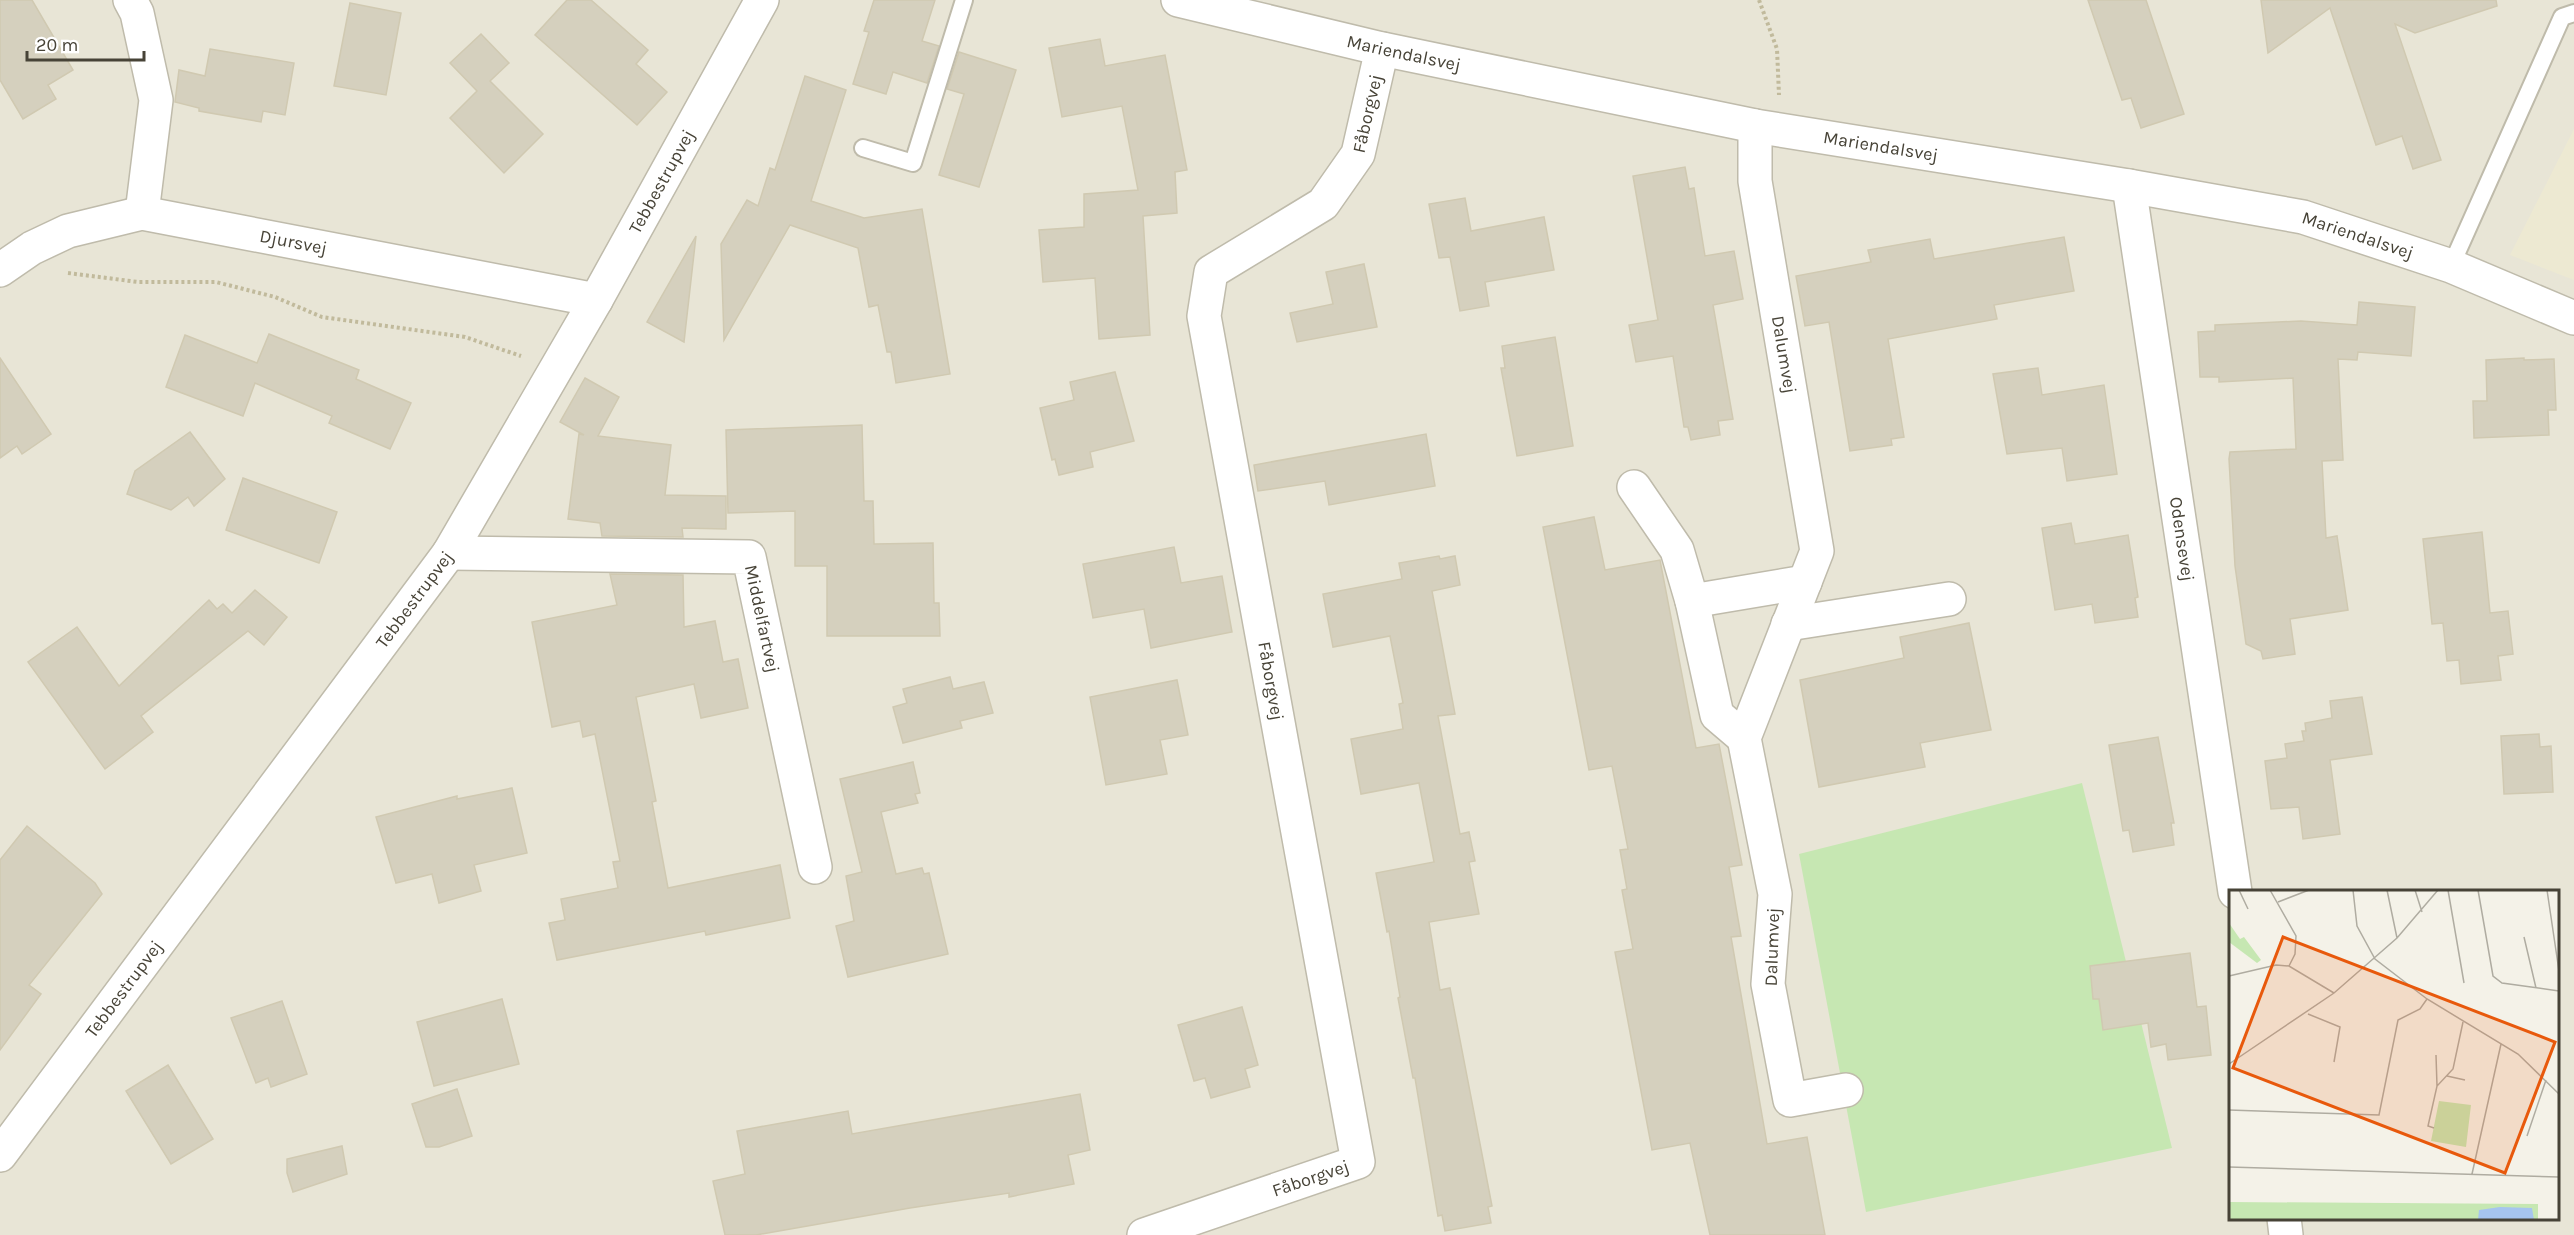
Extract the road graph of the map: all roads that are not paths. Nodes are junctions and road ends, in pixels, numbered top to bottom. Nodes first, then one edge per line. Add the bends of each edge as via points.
1 (130, 0) edge
2 (762, 0) edge
3 (964, 0) edge
4 (1178, 0) edge
5 (2574, 13) edge
6 (1382, 49) junction
7 (1768, 128) junction
8 (863, 148) dead end
9 (2129, 186) junction
10 (142, 213) junction
11 (2451, 266) junction
12 (0, 270) edge
13 (596, 300) junction
14 (2574, 318) edge
15 (1634, 487) dead end
16 (449, 553) junction
17 (1805, 582) junction
18 (1949, 599) dead end
19 (1692, 601) junction
20 (1788, 624) junction
21 (1744, 738) junction
22 (815, 867) dead end
23 (2235, 890) edge
24 (1846, 1090) dead end
25 (0, 1155) edge
26 (2284, 1220) edge
27 (1144, 1235) edge
28 (2286, 1235) edge

1 - 10 street via 137,13 156,100
2 - 13 street, Tebbestrupvej
3 - 8 lane via 913,164
4 - 6 street, Mariendalsvej
5 - 11 lane via 2562,17
6 - 7 street, Mariendalsvej
6 - 27 street, Fåborgvej via 1358,154 1323,204 1211,272 1204,316 1358,1162
7 - 9 street, Mariendalsvej
7 - 17 street, Dalumvej via 1755,181 1817,551
9 - 11 street, Mariendalsvej via 2303,217
9 - 23 street, Odensevej
10 - 12 street, Djursvej via 68,231 32,248
10 - 13 street, Djursvej
11 - 14 street, Mariendalsvej
13 - 16 street, Tebbestrupvej
15 - 19 street via 1677,550
16 - 22 street, Middelfartvej via 749,557
16 - 25 street, Tebbestrupvej
17 - 19 street
17 - 20 street, Dalumvej
18 - 20 street
19 - 21 street via 1717,714
20 - 21 street, Dalumvej
21 - 24 street, Dalumvej via 1775,894 1768,984 1790,1100
26 - 28 street

